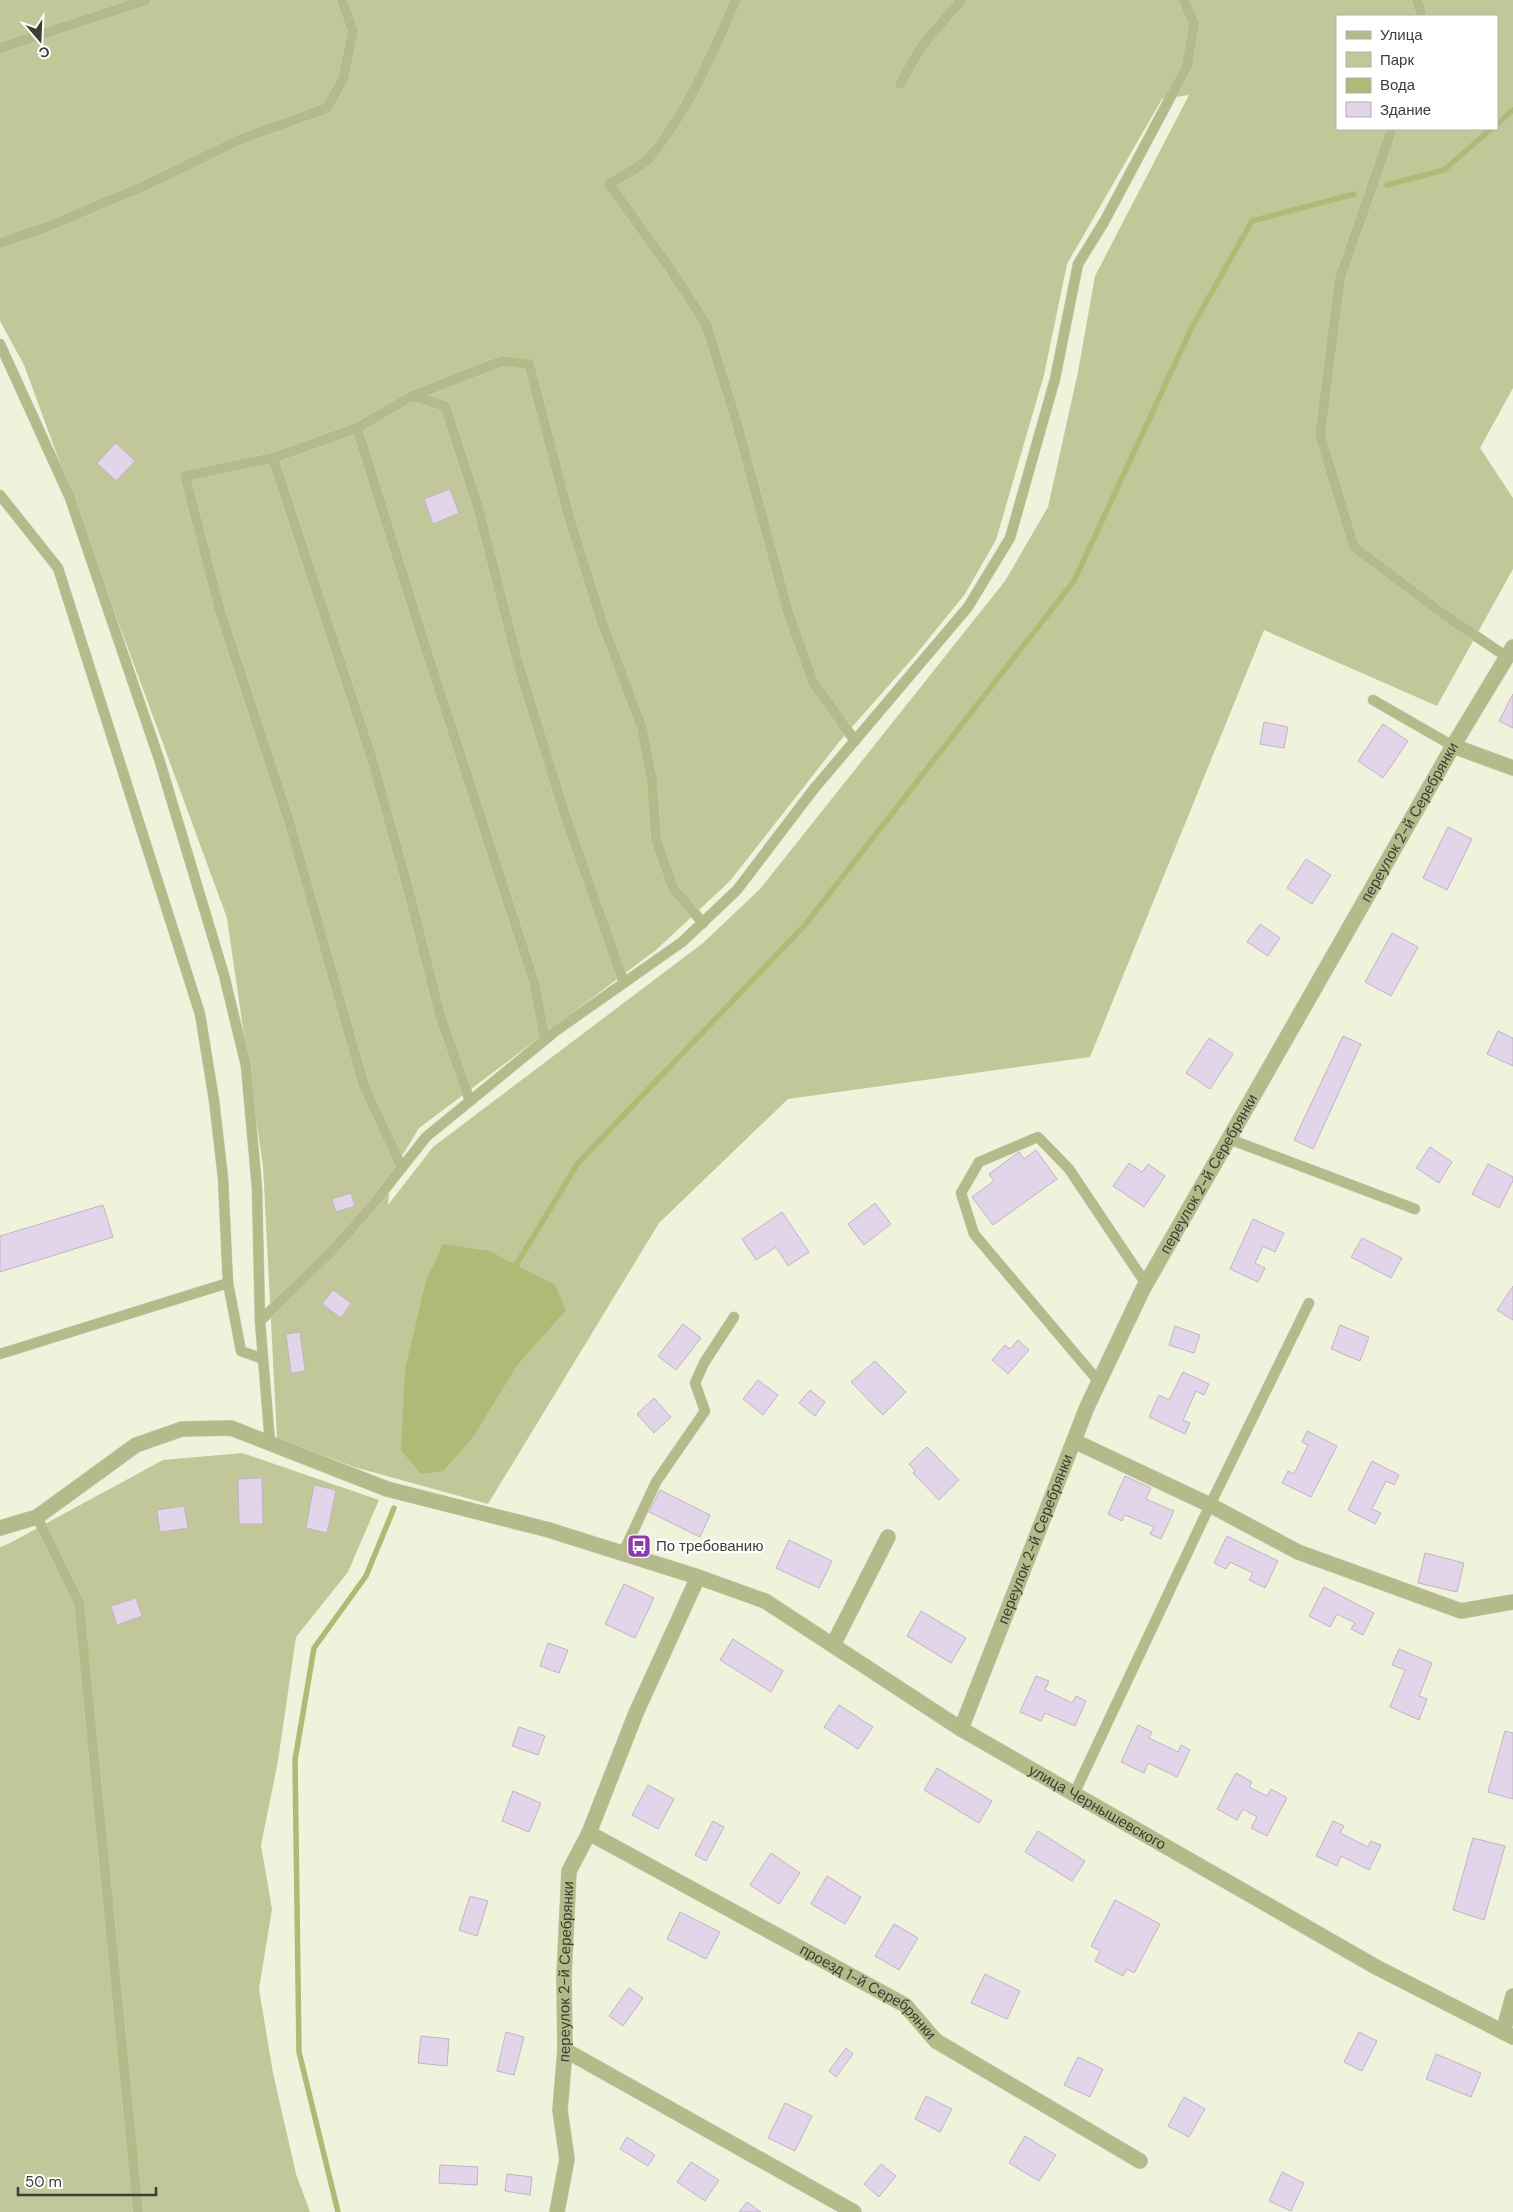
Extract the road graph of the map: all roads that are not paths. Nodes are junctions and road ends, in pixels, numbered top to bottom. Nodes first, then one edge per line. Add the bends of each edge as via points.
1 (146, 0) edge
2 (342, 0) edge
3 (736, 0) edge
4 (961, 0) edge
5 (1184, 0) edge
6 (1417, 0) edge
7 (1422, 15) edge
8 (0, 48) edge
9 (900, 84) dead end
10 (1392, 130) edge
11 (0, 243) edge
12 (0, 344) edge
13 (412, 396) junction
14 (356, 428) junction
15 (273, 458) junction
16 (0, 495) edge
17 (1510, 652) edge
18 (1373, 700) dead end
19 (855, 741) junction
20 (1453, 746) junction
21 (1513, 768) edge
22 (703, 923) junction
23 (624, 983) junction
24 (545, 1040) junction
25 (470, 1101) junction
26 (1228, 1139) junction
27 (402, 1168) junction
28 (1415, 1210) dead end
29 (228, 1283) junction
30 (1146, 1284) junction
31 (1309, 1303) dead end
32 (734, 1317) dead end
33 (260, 1321) junction
34 (0, 1354) edge
35 (263, 1358) junction
36 (1100, 1382) junction
37 (1074, 1441) junction
38 (270, 1443) junction
39 (1210, 1505) junction
40 (37, 1517) junction
41 (0, 1528) edge
42 (888, 1537) dead end
43 (623, 1553) junction
44 (698, 1576) junction
45 (1513, 1602) edge
46 (832, 1645) junction
47 (962, 1728) junction
48 (1074, 1794) junction
49 (589, 1833) junction
50 (1513, 1996) edge
51 (1508, 2034) edge
52 (565, 2050) junction
53 (1140, 2161) dead end
54 (138, 2212) edge
55 (556, 2212) edge
56 (854, 2212) edge

1 - 8 lane
2 - 11 lane via 353,31 342,79 327,108 239,140 144,186
3 - 19 lane via 708,64 676,119 649,158 609,184 706,324 736,420 788,612 813,682
4 - 9 lane via 921,47
5 - 19 lane via 1194,24 1187,66 1109,214 1078,264 1054,379 1010,538 968,607
6 - 7 lane
10 - 17 lane via 1340,278 1320,435 1354,547 1443,614
12 - 33 lane via 70,498 160,762 224,975 246,1066 257,1188
13 - 14 lane
13 - 22 lane via 502,361 529,364 569,517 602,622 642,728 652,780 656,839 673,888
13 - 23 lane via 445,406 478,507 518,663 559,796
14 - 15 lane
14 - 24 lane via 534,982
15 - 25 lane via 372,759 440,1015
15 - 27 lane via 185,476 220,611 289,820 364,1086
16 - 29 lane via 58,568 200,1014 222,1169
17 - 20 street, переулок 2-й Серебрянки
18 - 20 lane
19 - 22 lane via 813,790 737,890
20 - 21 street
20 - 26 street, переулок 2-й Серебрянки
22 - 23 lane
23 - 24 lane
24 - 25 lane
25 - 27 lane via 426,1137
26 - 28 lane
26 - 30 street, переулок 2-й Серебрянки
27 - 33 lane via 330,1253
29 - 34 lane
29 - 35 lane via 241,1351
30 - 36 street, переулок 2-й Серебрянки
30 - 36 lane via 1069,1169 1038,1136 979,1162 961,1193 974,1234
31 - 39 lane
32 - 43 lane via 695,1383 705,1411 656,1482
33 - 35 lane
35 - 38 lane
36 - 37 street, переулок 2-й Серебрянки
37 - 39 street
37 - 47 street, переулок 2-й Серебрянки
38 - 40 street, улица Чернышевского via 231,1428 182,1429 136,1445
38 - 43 street, улица Чернышевского via 386,1489 549,1530
39 - 45 street via 1298,1552 1461,1610
39 - 48 lane
40 - 41 street, улица Чернышевского
40 - 54 lane via 79,1603
42 - 46 street
43 - 44 street, улица Чернышевского
44 - 46 street, улица Чернышевского via 765,1601
44 - 49 street, переулок 2-й Серебрянки via 636,1713
46 - 47 street, улица Чернышевского
47 - 48 street, улица Чернышевского
48 - 51 street, улица Чернышевского via 1376,1967
49 - 52 street, переулок 2-й Серебрянки via 569,1871 564,1976
49 - 53 street, проезд 1-й Серебрянки via 905,2005 936,2041
50 - 51 street
52 - 55 street, переулок 2-й Серебрянки via 560,2110 567,2159
52 - 56 street

